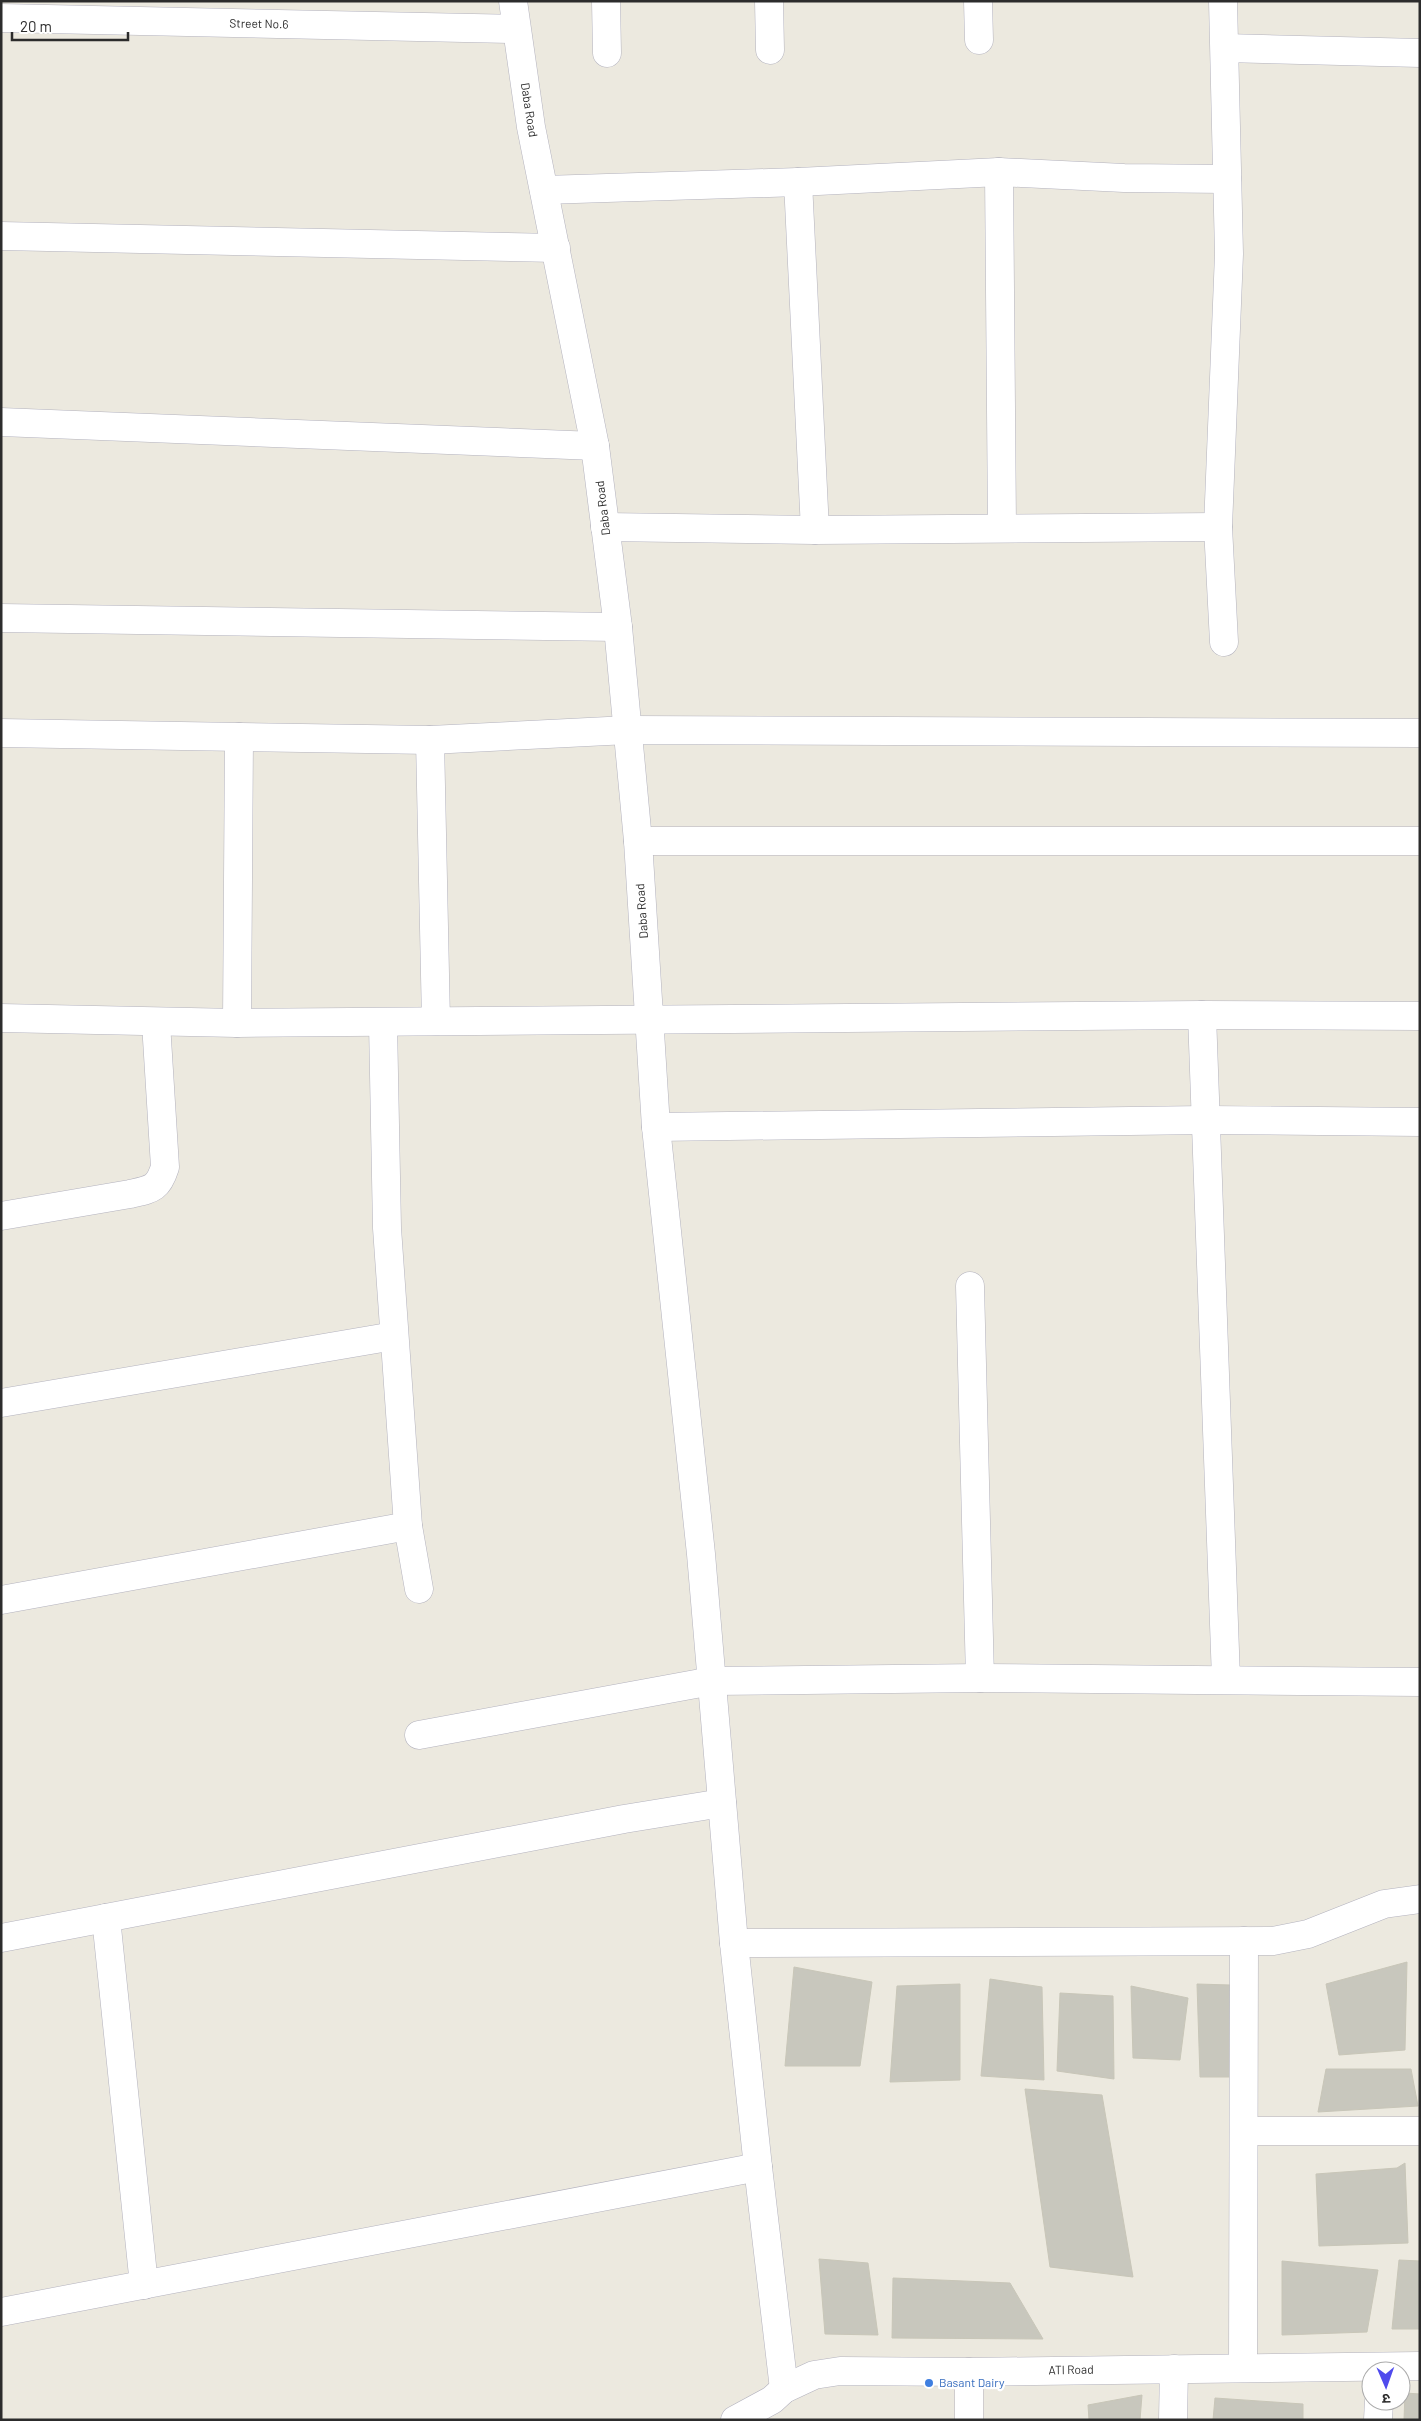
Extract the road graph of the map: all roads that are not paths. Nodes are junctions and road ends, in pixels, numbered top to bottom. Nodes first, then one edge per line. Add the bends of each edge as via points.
1 (513, 1) edge
2 (606, 1) edge
3 (769, 1) edge
4 (978, 1) edge
5 (1223, 1) edge
6 (1, 18) edge
7 (516, 29) junction
8 (979, 40) dead end
9 (1225, 48) junction
10 (770, 50) dead end
11 (607, 53) dead end
12 (1420, 53) edge
13 (999, 172) junction
14 (1227, 178) junction
15 (798, 182) junction
16 (544, 190) junction
17 (1, 236) edge
18 (556, 248) junction
19 (1, 422) edge
20 (595, 446) junction
21 (605, 527) junction
22 (1218, 527) junction
23 (1002, 528) junction
24 (815, 530) junction
25 (1, 618) edge
26 (618, 628) junction
27 (1224, 642) dead end
28 (628, 730) junction
29 (1, 733) edge
30 (1420, 733) edge
31 (240, 737) junction
32 (430, 740) junction
33 (638, 841) junction
34 (1420, 841) edge
35 (1202, 1016) junction
36 (1420, 1016) edge
37 (1, 1018) edge
38 (649, 1020) junction
39 (436, 1021) junction
40 (156, 1023) junction
41 (237, 1023) junction
42 (383, 1023) junction
43 (1205, 1120) junction
44 (1420, 1122) edge
45 (656, 1127) junction
46 (1, 1216) edge
47 (970, 1286) dead end
48 (394, 1336) junction
49 (1, 1403) edge
50 (408, 1526) junction
51 (419, 1589) dead end
52 (1, 1600) edge
53 (980, 1678) junction
54 (1226, 1679) junction
55 (712, 1681) junction
56 (1420, 1682) edge
57 (419, 1735) dead end
58 (722, 1803) junction
59 (1420, 1899) edge
60 (106, 1918) junction
61 (1, 1938) edge
62 (1244, 1941) junction
63 (734, 1943) junction
64 (1244, 2131) junction
65 (1420, 2131) edge
66 (758, 2167) junction
67 (144, 2285) junction
68 (1, 2312) edge
69 (1243, 2367) junction
70 (1174, 2368) junction
71 (1361, 2368) edge
72 (969, 2372) junction
73 (784, 2389) junction
74 (735, 2420) edge
75 (969, 2420) edge
76 (1172, 2420) edge

1 - 7 street, Daba Road
2 - 11 street
3 - 10 street
4 - 8 street
5 - 9 street
6 - 7 street, Street No.6
7 - 16 street, Daba Road
9 - 12 street
9 - 14 street
13 - 14 street via 1124,178
13 - 15 street
13 - 23 street
14 - 22 street via 1229,254
15 - 16 street
15 - 24 street
16 - 18 street, Daba Road
17 - 18 street
18 - 20 street, Daba Road
19 - 20 street
20 - 21 street, Daba Road
21 - 24 street
21 - 26 street, Daba Road
22 - 23 street
22 - 27 street
23 - 24 street
25 - 26 street
26 - 28 street, Daba Road
28 - 30 street
28 - 32 street
28 - 33 street, Daba Road
29 - 31 street
31 - 32 street
31 - 41 street
32 - 39 street
33 - 34 street
33 - 38 street, Daba Road
35 - 36 street
35 - 38 street
35 - 43 street
37 - 40 street
38 - 39 street
38 - 45 street, Daba Road
39 - 42 street
40 - 41 street
40 - 46 street via 165,1167 160,1182 151,1189 130,1194
41 - 42 street
42 - 48 street via 387,1228
43 - 44 street
43 - 45 street
43 - 54 street
45 - 55 street, Daba Road
47 - 53 street
48 - 49 street
48 - 50 street
50 - 51 street
50 - 52 street
53 - 54 street
53 - 55 street
54 - 56 street
55 - 57 street
55 - 58 street, Daba Road
58 - 60 street
58 - 63 street, Daba Road
59 - 62 street via 1384,1904 1308,1934 1273,1941
60 - 61 street
60 - 67 street
62 - 63 street
62 - 64 street
63 - 66 street, Daba Road
64 - 65 street
64 - 69 street
66 - 67 street
66 - 73 street, Daba Road
67 - 68 street
69 - 70 street, ATI Road
69 - 71 street, ATI Road
70 - 72 street, ATI Road
70 - 76 street
72 - 73 street, ATI Road via 840,2370 814,2375
72 - 75 street
73 - 74 street, ATI Road via 772,2400

